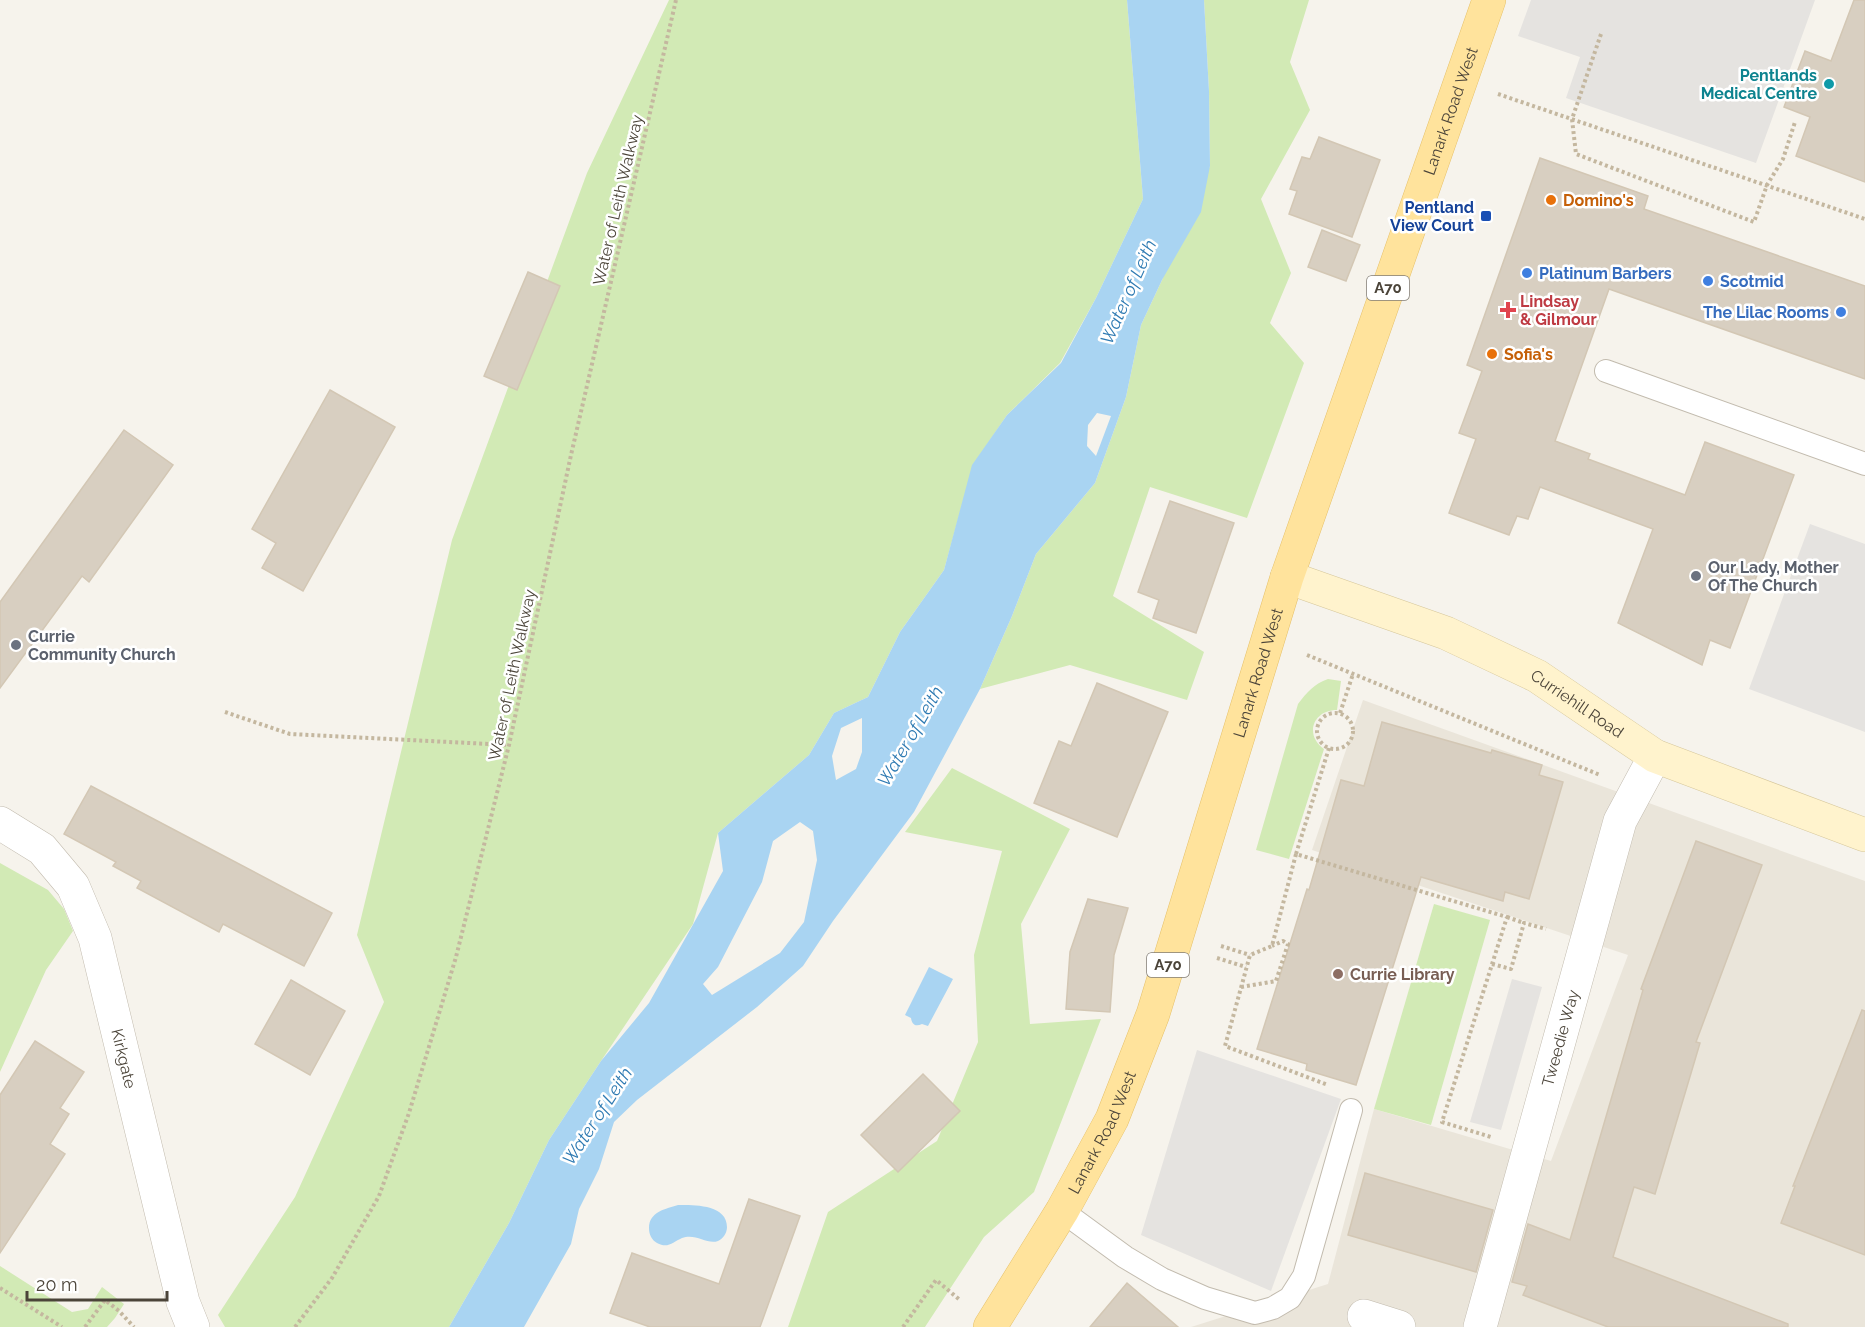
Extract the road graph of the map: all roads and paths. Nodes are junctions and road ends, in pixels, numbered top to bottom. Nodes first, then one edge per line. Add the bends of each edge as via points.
1 (676, 0) edge
2 (1489, 0) edge
3 (1601, 34) dead end
4 (1496, 93) dead end
5 (1572, 119) junction
6 (1795, 122) dead end
7 (1767, 184) junction
8 (1865, 219) edge
9 (1606, 371) dead end
10 (1865, 464) edge
11 (1287, 577) junction
12 (1269, 639) junction
13 (1353, 674) junction
14 (225, 711) dead end
15 (1340, 713) junction
16 (509, 746) junction
17 (1329, 748) junction
18 (1655, 756) junction
19 (1637, 789) junction
20 (0, 823) edge
21 (1865, 835) edge
22 (1296, 854) junction
23 (1507, 917) junction
24 (1524, 923) junction
25 (1587, 940) junction
26 (1221, 946) dead end
27 (1272, 946) junction
28 (1250, 955) junction
29 (1217, 958) dead end
30 (1492, 964) junction
31 (1246, 967) junction
32 (1241, 987) junction
33 (1352, 1110) joint
34 (1529, 1150) junction
35 (1062, 1211) junction
36 (0, 1288) edge
37 (1364, 1316) dead end
38 (991, 1326) edge
39 (62, 1327) edge
40 (85, 1327) edge
41 (134, 1327) edge
42 (193, 1327) edge
43 (295, 1327) edge
44 (903, 1327) edge
45 (1399, 1327) edge
46 (1480, 1327) edge

1 - 16 path, Water of Leith Walkway via 571,455
2 - 11 main road, Lanark Road West / A70
3 - 5 path
4 - 5 path
5 - 7 path
5 - 7 path via 1576,154 1754,222
6 - 7 path via 1782,159
7 - 8 path
9 - 10 lane
11 - 12 main road, Lanark Road West / A70
11 - 18 street, Curriehill Road via 1446,633 1537,676
12 - 13 path
12 - 35 main road, Lanark Road West / A70 via 1153,1014 1112,1119
13 - 15 path
13 - 19 path
14 - 16 path via 290,734
15 - 17 path via 1329,713 1320,720 1316,731 1320,742
15 - 17 path via 1350,720 1350,742 1340,748
16 - 43 path, Water of Leith Walkway via 456,957 409,1113 379,1196 332,1278
17 - 22 path
18 - 19 street, Tweedie Way
18 - 21 street, Curriehill Road
19 - 25 street, Tweedie Way via 1620,821
20 - 42 street, Kirkgate via 42,849 73,886 95,938 183,1302
22 - 23 path
22 - 27 path
23 - 24 path
23 - 30 path
24 - 25 path
24 - 30 path via 1511,969
25 - 34 street, Tweedie Way
26 - 28 path
27 - 28 path
27 - 32 path via 1283,941 1288,944 1276,981
28 - 31 path
29 - 31 path
30 - 34 path via 1443,1122
31 - 32 path
32 - 33 path via 1225,1046 1343,1091
33 - 35 lane via 1304,1276 1290,1298 1273,1308 1255,1312 1204,1298 1162,1279
34 - 46 street, Tweedie Way
35 - 38 main road, Lanark Road West / A70
36 - 39 path
37 - 45 street
38 - 44 path via 936,1280
40 - 41 path via 105,1300

